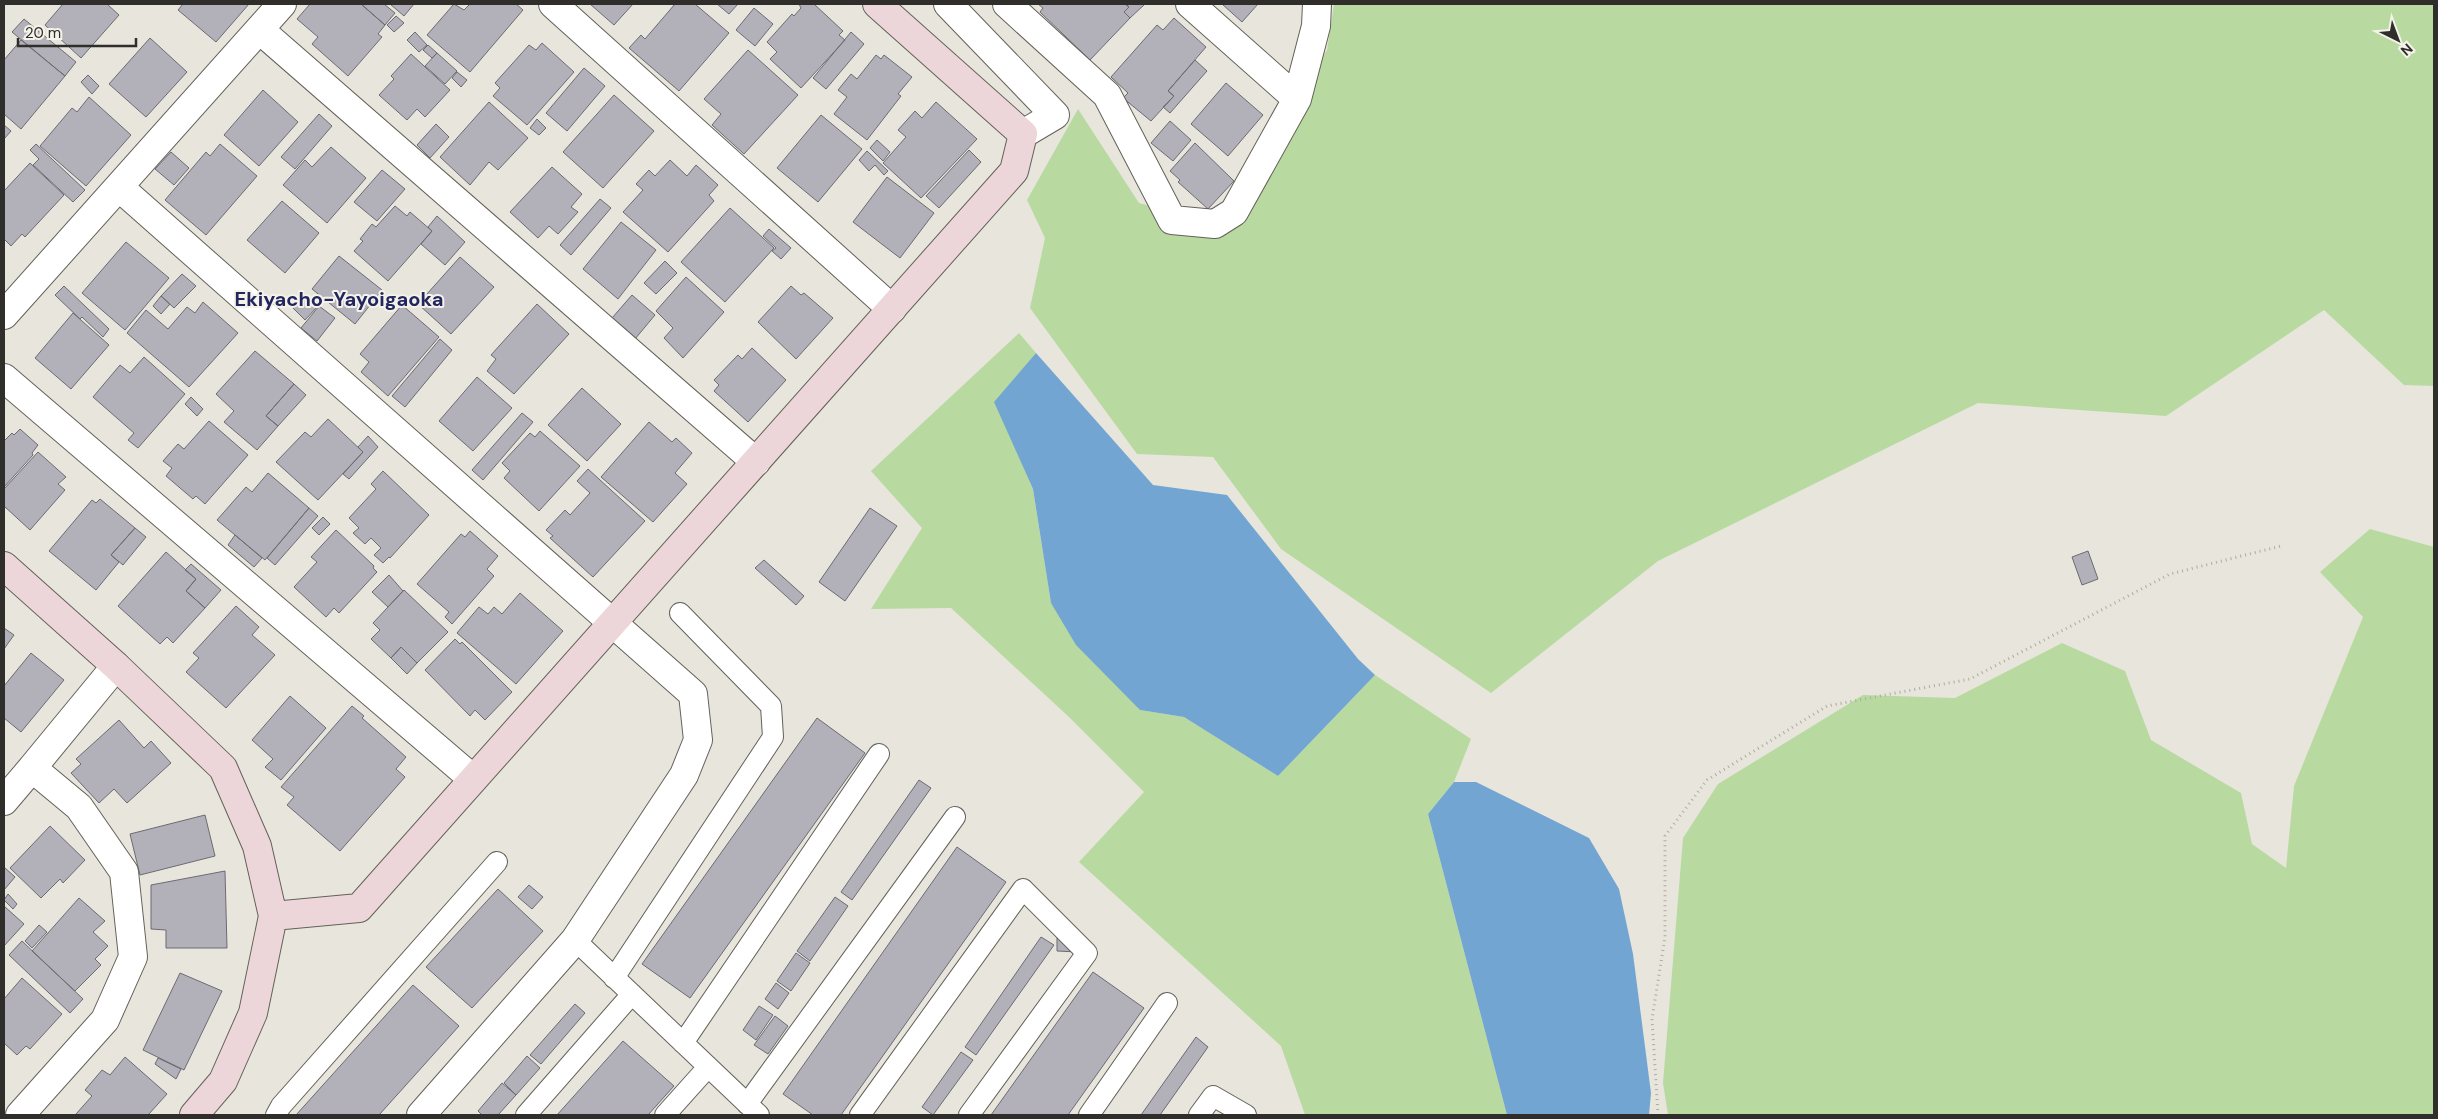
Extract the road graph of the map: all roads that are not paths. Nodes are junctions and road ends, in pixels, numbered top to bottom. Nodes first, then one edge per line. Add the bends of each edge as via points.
1 (282, 4) edge
2 (553, 4) edge
3 (877, 4) edge
4 (948, 4) edge
5 (1007, 4) edge
6 (1190, 4) edge
7 (1317, 4) edge
8 (260, 30) junction
9 (1297, 99) junction
10 (1023, 134) junction
11 (119, 187) junction
12 (892, 309) junction
13 (4, 315) edge
14 (4, 378) edge
15 (756, 462) junction
16 (4, 566) edge
17 (680, 613) dead end
18 (614, 621) junction
19 (116, 666) junction
20 (879, 754) dead end
21 (32, 768) junction
22 (473, 779) junction
23 (4, 801) edge
24 (955, 817) dead end
25 (497, 862) dead end
26 (273, 916) junction
27 (575, 940) junction
28 (614, 978) junction
29 (632, 994) junction
30 (1167, 1004) dead end
31 (683, 1043) junction
32 (708, 1067) junction
33 (753, 1110) edge
34 (20, 1115) edge
35 (194, 1115) edge
36 (276, 1115) edge
37 (421, 1115) edge
38 (526, 1115) edge
39 (665, 1115) edge
40 (860, 1115) edge
41 (969, 1115) edge
42 (1089, 1115) edge
43 (1199, 1115) edge
44 (1246, 1115) edge

1 - 8 street
2 - 12 street
3 - 10 street
4 - 10 street via 1055,114
5 - 9 street via 1108,95 1172,220 1215,224 1234,212
6 - 9 street
7 - 9 street via 1316,26
8 - 11 street
8 - 15 street
10 - 12 street via 1014,171
11 - 13 street
11 - 18 street
12 - 15 street
14 - 22 street
15 - 18 street
16 - 19 street
17 - 28 lane via 771,706 773,737
18 - 22 street
18 - 27 street via 693,694 698,740 684,775
19 - 21 street
19 - 26 street via 223,768 257,846
20 - 31 lane
21 - 23 street
21 - 34 street via 79,807 124,872 133,957 105,1020
22 - 26 street via 359,908
24 - 33 lane
25 - 36 lane
26 - 35 street via 253,1013 223,1081
27 - 28 lane
27 - 37 street
28 - 29 lane
29 - 31 lane
29 - 38 lane
30 - 42 lane
31 - 32 lane
32 - 33 lane
32 - 39 lane
40 - 41 lane via 1023,890 1087,953
43 - 44 lane via 1213,1096

